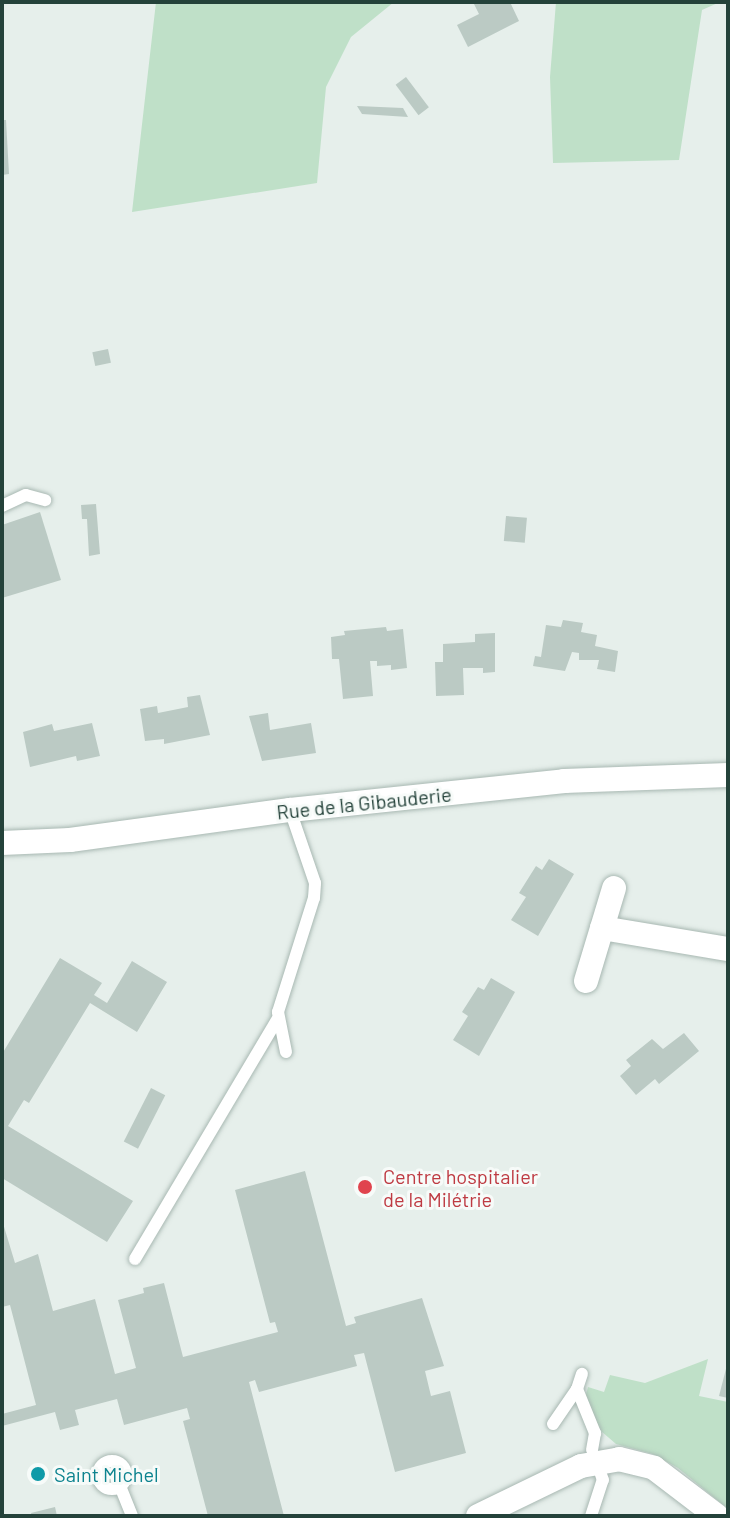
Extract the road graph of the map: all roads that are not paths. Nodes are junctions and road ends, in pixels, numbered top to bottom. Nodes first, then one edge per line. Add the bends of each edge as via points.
1 (45, 500) dead end
2 (2, 506) edge
3 (728, 775) edge
4 (290, 810) junction
5 (2, 843) edge
6 (614, 888) dead end
7 (602, 928) junction
8 (728, 949) edge
9 (586, 981) dead end
10 (278, 1018) junction
11 (286, 1052) dead end
12 (135, 1259) dead end
13 (582, 1374) dead end
14 (577, 1389) junction
15 (553, 1424) dead end
16 (594, 1455) junction
17 (120, 1486) dead end
18 (487, 1514) edge
19 (132, 1516) edge
20 (591, 1516) edge
21 (717, 1516) edge

1 - 2 lane via 26,495
3 - 4 street, Rue de la Gibauderie via 608,777
4 - 5 street, Rue de la Gibauderie via 70,840
4 - 10 lane via 315,883
6 - 7 street
7 - 8 street
7 - 9 street
10 - 11 lane
10 - 12 lane
13 - 14 lane
14 - 15 lane
14 - 16 lane via 595,1433
16 - 18 street
16 - 20 lane via 603,1480
16 - 21 street via 654,1468
17 - 19 lane

